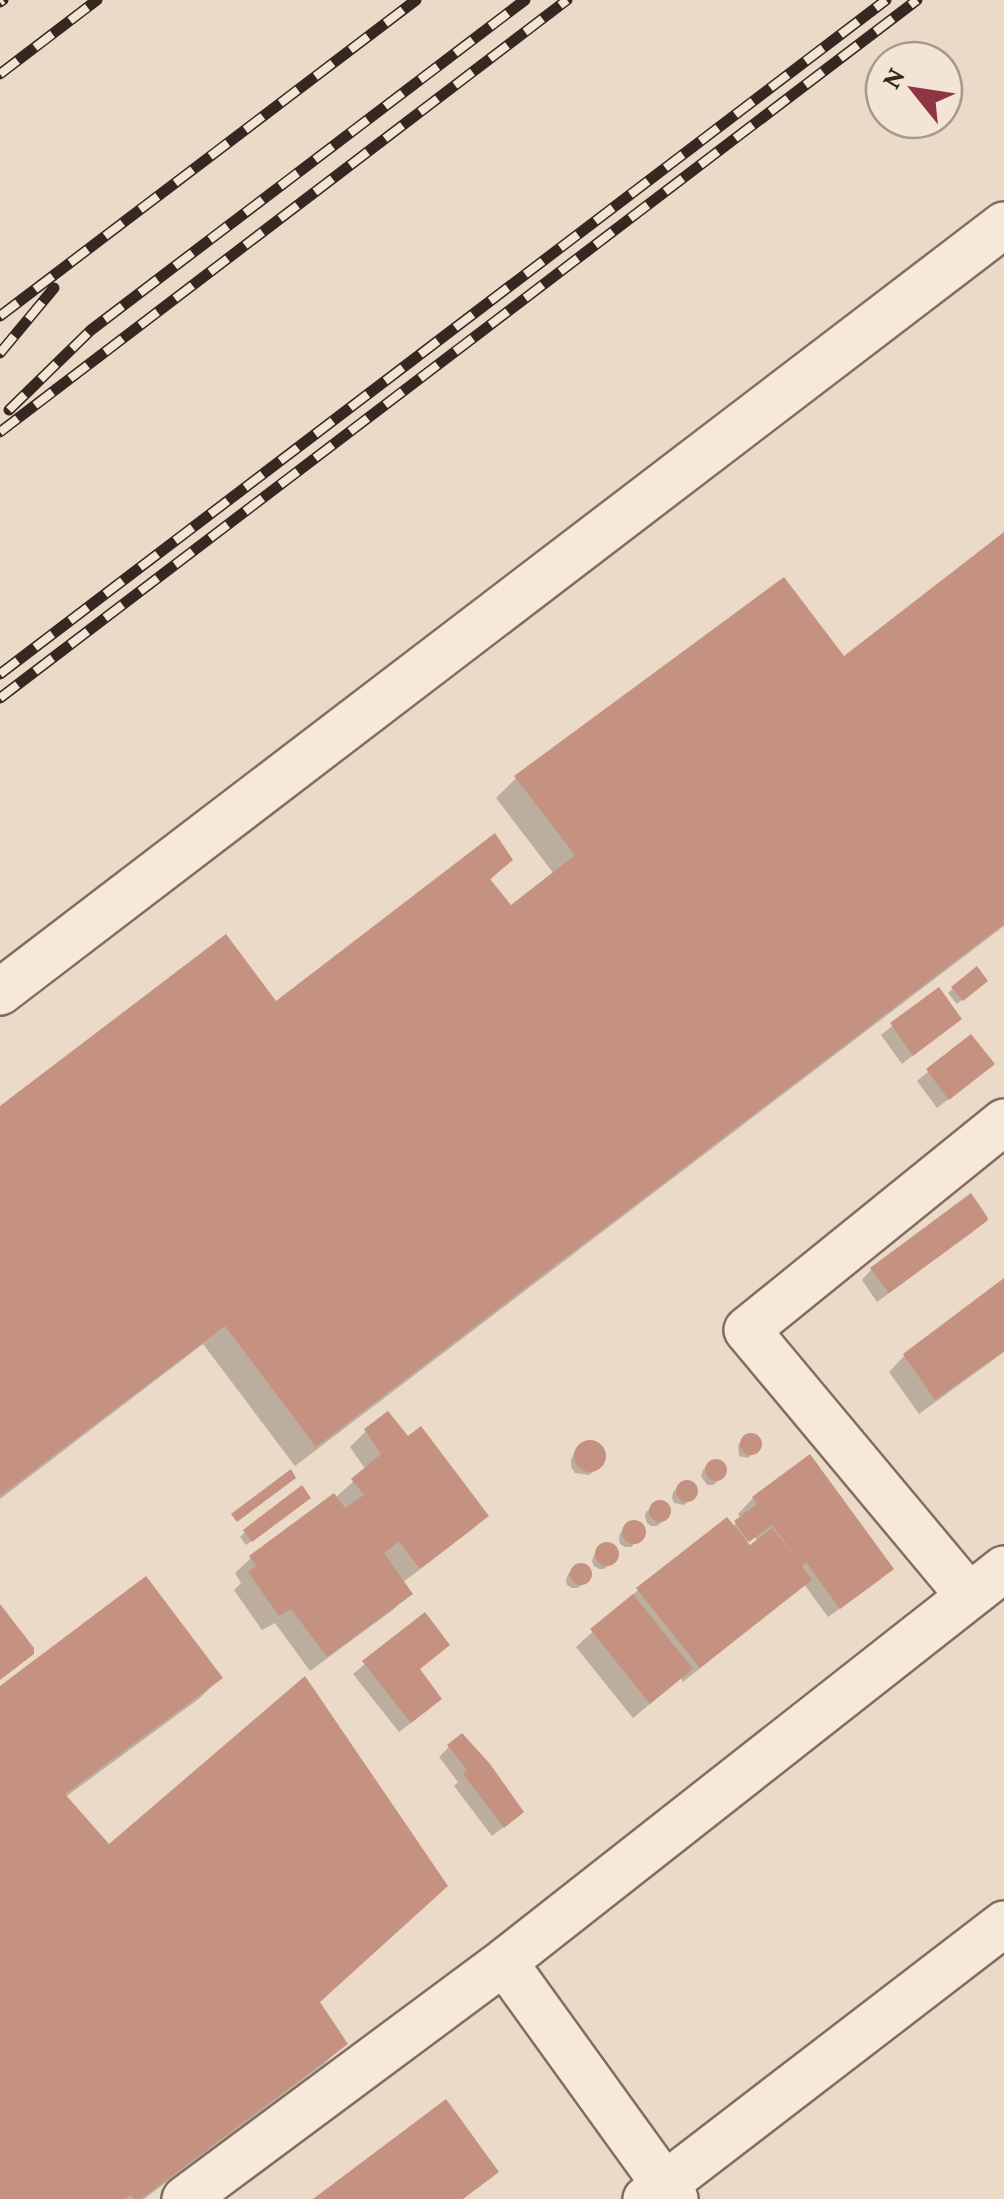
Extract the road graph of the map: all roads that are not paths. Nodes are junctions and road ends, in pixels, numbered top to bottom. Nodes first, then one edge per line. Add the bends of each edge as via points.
1 (1004, 225) edge
2 (0, 992) edge
3 (1004, 1122) edge
4 (1004, 1569) edge
5 (969, 1596) junction
6 (1004, 1924) edge
7 (504, 1962) junction
8 (662, 2194) edge
9 (185, 2199) edge

1 - 2 lane
3 - 5 lane via 747,1330
4 - 5 lane
5 - 7 lane
6 - 8 lane
7 - 8 lane
7 - 9 lane

